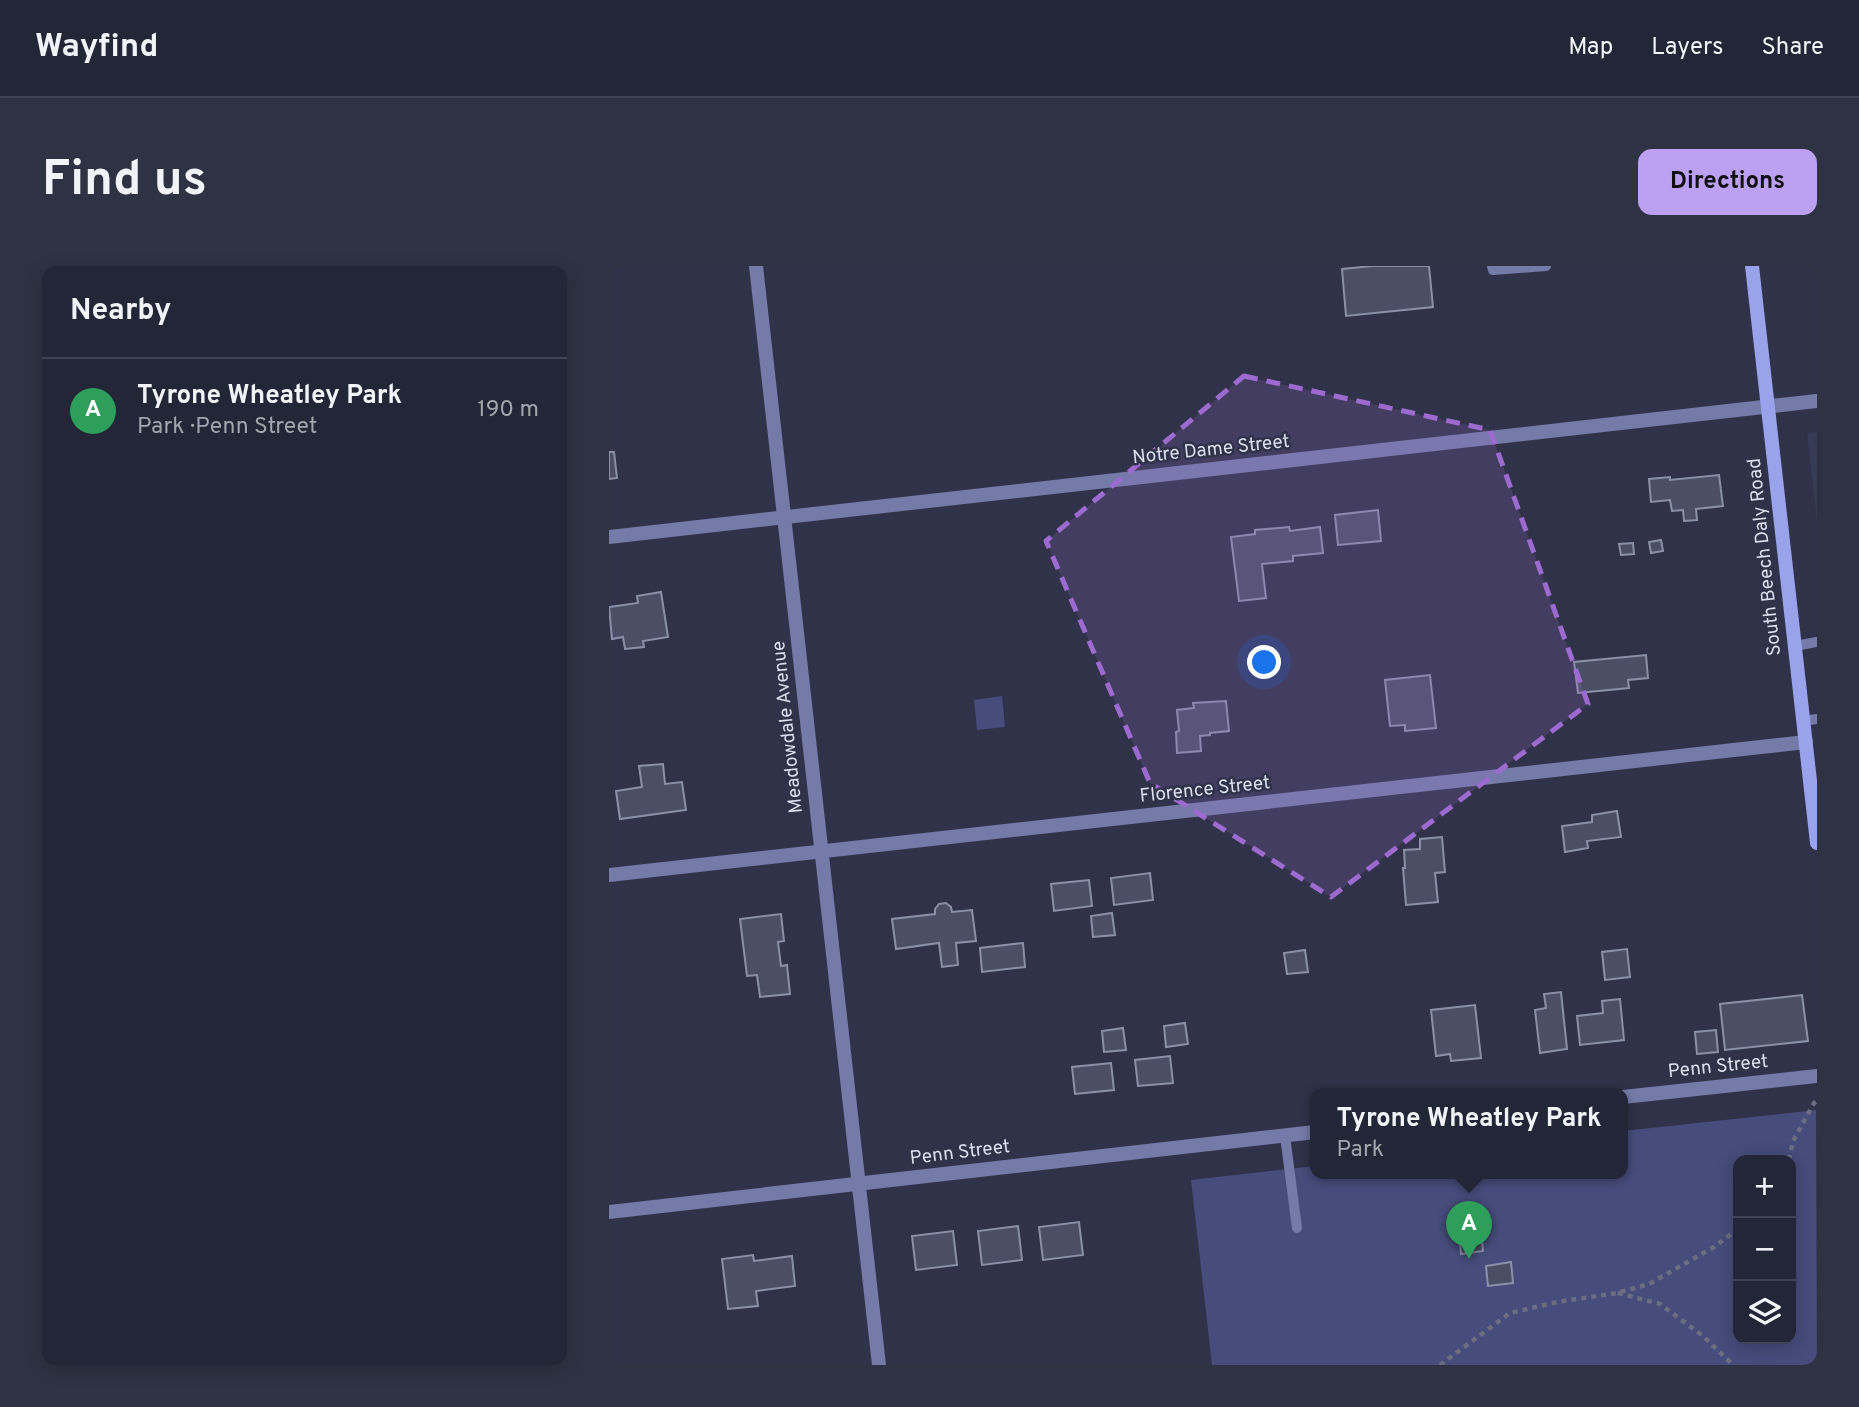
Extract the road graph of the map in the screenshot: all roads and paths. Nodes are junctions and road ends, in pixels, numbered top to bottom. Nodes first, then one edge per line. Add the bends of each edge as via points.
1 (756, 266) edge
2 (1492, 266) edge
3 (1546, 266) edge
4 (1752, 266) edge
5 (1817, 401) edge
6 (1768, 407) junction
7 (783, 518) junction
8 (609, 537) edge
9 (1817, 642) edge
10 (1795, 646) junction
11 (1810, 720) edge
12 (1806, 742) junction
13 (1817, 843) edge
14 (821, 852) junction
15 (609, 875) edge
16 (1817, 1076) edge
17 (1628, 1096) edge
18 (1817, 1101) edge
19 (1310, 1133) edge
20 (1286, 1136) junction
21 (1790, 1155) edge
22 (858, 1184) junction
23 (609, 1212) edge
24 (1297, 1228) dead end
25 (1733, 1233) edge
26 (1617, 1293) junction
27 (879, 1365) edge
28 (1440, 1365) edge
29 (1733, 1365) edge

1 - 7 street, Meadowdale Avenue
2 - 3 lane via 1493,270
4 - 6 main road, South Beech Daly Road
5 - 6 street, Notre Dame Street
6 - 7 street, Notre Dame Street
6 - 10 main road, South Beech Daly Road
7 - 8 street, Notre Dame Street
7 - 14 street, Meadowdale Avenue
9 - 10 lane
10 - 11 main road, South Beech Daly Road
11 - 12 main road, South Beech Daly Road
12 - 13 main road, South Beech Daly Road
12 - 14 street, Florence Street
14 - 15 street, Florence Street
14 - 22 street, Meadowdale Avenue
16 - 17 street, Penn Street
18 - 21 path via 1793,1141
19 - 20 street, Penn Street
20 - 22 street, Penn Street
20 - 24 lane
22 - 23 street, Penn Street
22 - 27 street, Meadowdale Avenue
25 - 26 path via 1649,1284
26 - 28 path via 1510,1313
26 - 29 path via 1660,1304

